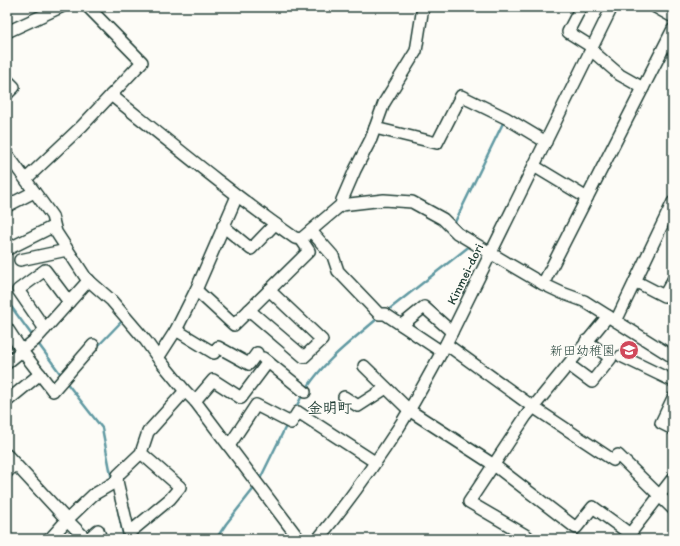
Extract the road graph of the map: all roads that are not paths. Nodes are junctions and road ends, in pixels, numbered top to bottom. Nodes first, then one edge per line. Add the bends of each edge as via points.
1 (61, 7) edge
2 (88, 7) edge
3 (423, 7) edge
4 (581, 7) edge
5 (612, 7) edge
6 (655, 7) edge
7 (673, 17) edge
8 (673, 28) edge
9 (7, 32) edge
10 (591, 49) junction
11 (7, 80) edge
12 (643, 88) junction
13 (7, 94) edge
14 (112, 95) junction
15 (376, 128) junction
16 (546, 142) junction
17 (7, 154) edge
18 (534, 166) junction
19 (26, 179) junction
20 (34, 192) junction
21 (237, 196) junction
22 (587, 198) junction
23 (673, 202) edge
24 (341, 205) junction
25 (7, 206) edge
26 (275, 224) junction
27 (54, 226) junction
28 (223, 226) junction
29 (311, 231) junction
30 (301, 239) junction
31 (7, 244) edge
32 (67, 250) junction
33 (491, 253) junction
34 (20, 260) dead end
35 (88, 280) junction
36 (673, 280) edge
37 (635, 281) junction
38 (543, 284) junction
39 (196, 290) junction
40 (269, 290) junction
41 (69, 302) junction
42 (249, 310) junction
43 (612, 319) junction
44 (402, 325) junction
45 (7, 328) edge
46 (45, 330) junction
47 (176, 330) junction
48 (452, 332) junction
49 (586, 341) junction
50 (93, 345) dead end
51 (444, 348) junction
52 (22, 351) junction
53 (621, 356) dead end
54 (673, 357) edge
55 (158, 358) junction
56 (268, 362) junction
57 (7, 363) edge
58 (568, 365) junction
59 (364, 366) dead end
60 (40, 374) junction
61 (673, 380) edge
62 (386, 388) junction
63 (185, 391) junction
64 (305, 392) dead end
65 (344, 397) dead end
66 (673, 398) edge
67 (7, 401) edge
68 (195, 401) junction
69 (533, 407) junction
70 (409, 410) junction
71 (673, 429) edge
72 (229, 446) junction
73 (141, 453) junction
74 (7, 455) edge
75 (375, 462) junction
76 (15, 464) junction
77 (494, 465) junction
78 (7, 472) edge
79 (673, 478) edge
80 (117, 480) junction
81 (660, 496) junction
82 (673, 509) edge
83 (67, 520) junction
84 (628, 537) edge
85 (50, 539) edge
86 (88, 539) edge
87 (101, 539) edge
88 (299, 539) edge
89 (318, 539) edge
90 (527, 539) edge

1 - 9 street
2 - 14 street via 142,62
3 - 15 street via 416,51 384,103
4 - 10 street via 568,32
5 - 10 street, Kinmei-dori
6 - 7 street
8 - 12 street
10 - 12 street via 620,75
10 - 16 street, Kinmei-dori
11 - 13 street via 14,87
12 - 22 street
14 - 19 street
14 - 21 street
15 - 16 street via 437,143 461,96 506,118
15 - 24 street
16 - 18 street, Kinmei-dori
17 - 19 street
18 - 22 street
18 - 33 street, Kinmei-dori
19 - 20 street
20 - 25 street
20 - 27 street via 52,216
21 - 26 street
21 - 28 street
22 - 38 street
23 - 37 street
24 - 29 street
24 - 33 street via 384,200 412,202
26 - 28 street via 251,249
26 - 30 street via 295,238
27 - 31 street via 10,248
27 - 32 street
28 - 39 street
29 - 30 street
29 - 44 street via 333,256 338,271 379,314 385,314
30 - 40 street via 309,251
32 - 34 street
32 - 35 street
33 - 38 street
33 - 48 street, Kinmei-dori
35 - 41 street
35 - 55 street via 111,300
36 - 37 street via 664,296
37 - 43 street
38 - 43 street via 584,301
39 - 42 street via 234,325
39 - 47 street
40 - 42 street
40 - 42 street via 322,340 304,357
41 - 46 street
41 - 46 street via 45,270 18,290
43 - 49 street
43 - 54 street
44 - 48 street via 424,306
44 - 51 street
45 - 52 street
46 - 52 street
47 - 55 street
47 - 56 street via 214,353 218,347 249,364 255,351
48 - 51 street, Kinmei-dori
49 - 58 street
49 - 58 street via 611,358 592,382
50 - 60 street via 53,391
51 - 69 street
51 - 70 street, Kinmei-dori
52 - 57 street
52 - 60 street
53 - 61 street
55 - 63 street
56 - 64 street
56 - 68 street via 241,398 213,380
58 - 69 street
59 - 62 street
60 - 67 street
62 - 65 street via 358,406
62 - 70 street
63 - 68 street
63 - 73 street via 148,432
66 - 71 street via 662,423
68 - 72 street
69 - 77 street
69 - 81 street via 613,460 618,455
70 - 75 street, Kinmei-dori
70 - 77 street
72 - 75 street via 256,405 291,423 298,412
72 - 88 street
73 - 80 street via 118,475
73 - 80 street via 180,487 170,499 129,533
74 - 76 street
75 - 89 street, Kinmei-dori
76 - 78 street
76 - 83 street
77 - 84 street via 576,528 593,507
77 - 90 street via 469,502 527,536
79 - 81 street
80 - 83 street via 93,495
81 - 82 street
81 - 84 street
83 - 85 street
83 - 86 street
86 - 87 street via 98,530

